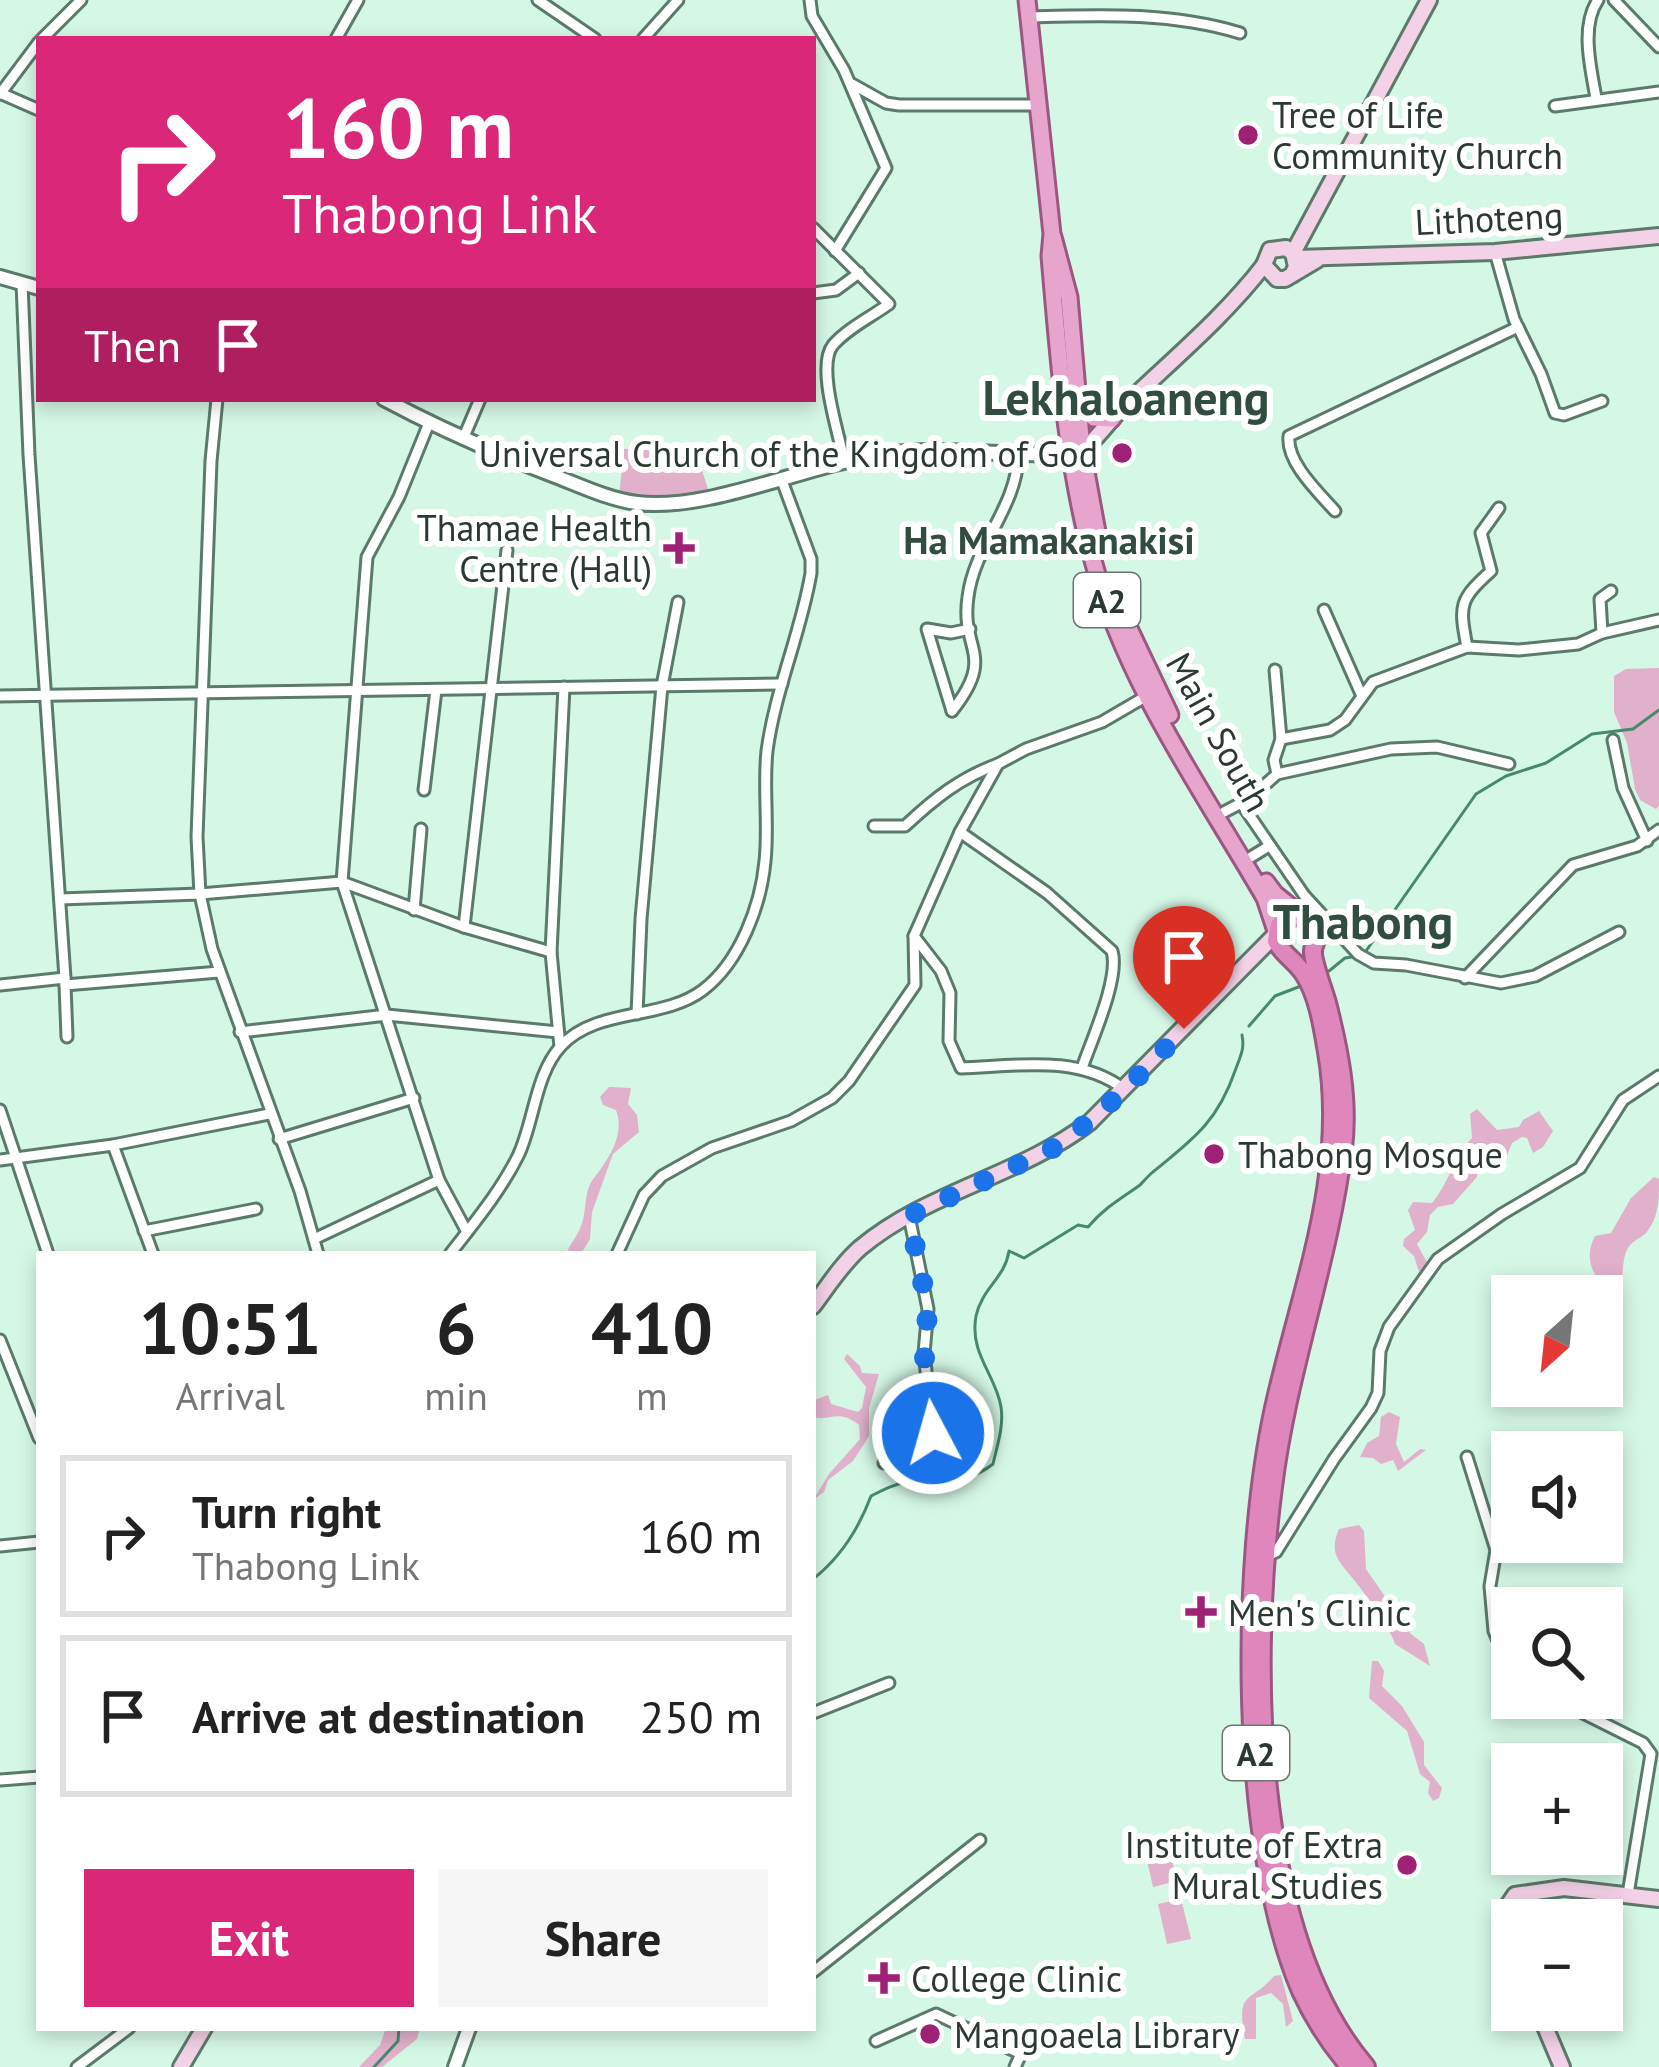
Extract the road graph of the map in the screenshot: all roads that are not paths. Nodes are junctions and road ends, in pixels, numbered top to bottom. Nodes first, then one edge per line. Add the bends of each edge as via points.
1 (81, 0) edge
2 (358, 0) edge
3 (538, 0) edge
4 (810, 0) edge
5 (1429, 0) edge
6 (1598, 0) edge
7 (1614, 0) edge
8 (672, 2) edge
9 (1028, 9) edge
10 (1240, 33) dead end
11 (45, 36) edge
12 (338, 36) edge
13 (591, 36) edge
14 (645, 36) edge
15 (36, 46) edge
16 (1659, 47) edge
17 (851, 84) junction
18 (1659, 92) edge
19 (0, 94) edge
20 (1596, 98) junction
21 (1039, 105) junction
22 (1555, 106) dead end
23 (36, 109) edge
24 (1306, 226) junction
25 (816, 231) edge
26 (1052, 234) junction
27 (1659, 236) edge
28 (835, 251) junction
29 (1289, 252) junction
30 (1495, 252) junction
31 (1328, 258) junction
32 (1264, 265) junction
33 (860, 273) junction
34 (0, 277) edge
35 (1285, 277) junction
36 (22, 283) junction
37 (36, 287) edge
38 (1244, 291) junction
39 (816, 292) edge
40 (1518, 326) junction
41 (1077, 400) junction
42 (1602, 401) dead end
43 (217, 402) edge
44 (390, 402) edge
45 (479, 402) edge
46 (1112, 419) junction
47 (429, 423) junction
48 (463, 440) junction
49 (1076, 452) junction
50 (1018, 456) junction
51 (844, 460) junction
52 (782, 478) junction
53 (1498, 508) dead end
54 (1335, 511) dead end
55 (507, 550) dead end
56 (1611, 591) dead end
57 (678, 602) dead end
58 (1324, 610) dead end
59 (1659, 620) edge
60 (970, 629) junction
61 (1602, 633) junction
62 (1467, 647) junction
63 (1275, 670) dead end
64 (782, 684) junction
65 (662, 686) junction
66 (490, 687) junction
67 (564, 687) junction
68 (436, 690) junction
69 (1151, 693) junction
70 (356, 694) junction
71 (1361, 694) junction
72 (0, 696) edge
73 (46, 696) junction
74 (204, 696) junction
75 (1281, 739) junction
76 (1613, 740) dead end
77 (998, 764) junction
78 (1509, 764) dead end
79 (1277, 774) junction
80 (424, 790) dead end
81 (1241, 803) junction
82 (1224, 812) junction
83 (874, 826) dead end
84 (421, 829) dead end
85 (1659, 830) edge
86 (960, 832) junction
87 (1647, 841) junction
88 (1269, 846) junction
89 (1251, 857) junction
90 (342, 882) junction
91 (200, 894) junction
92 (60, 899) junction
93 (414, 910) junction
94 (1302, 916) junction
95 (464, 928) junction
96 (1619, 932) dead end
97 (1276, 933) junction
98 (914, 936) junction
99 (1312, 951) junction
100 (551, 952) junction
101 (1288, 956) junction
102 (1255, 959) junction
103 (219, 973) junction
104 (1465, 978) junction
105 (65, 982) junction
106 (0, 985) edge
107 (638, 1014) junction
108 (387, 1015) junction
109 (240, 1031) junction
110 (558, 1032) junction
111 (67, 1037) dead end
112 (560, 1046) junction
113 (1082, 1068) junction
114 (1659, 1076) edge
115 (1125, 1090) junction
116 (414, 1098) junction
117 (0, 1110) edge
118 (269, 1114) junction
119 (279, 1139) junction
120 (113, 1144) junction
121 (14, 1158) junction
122 (0, 1160) edge
123 (440, 1180) junction
124 (256, 1209) dead end
125 (909, 1216) junction
126 (144, 1231) junction
127 (467, 1232) junction
128 (314, 1239) junction
129 (47, 1251) edge
130 (152, 1251) edge
131 (318, 1251) edge
132 (452, 1251) edge
133 (618, 1251) edge
134 (816, 1302) edge
135 (0, 1340) edge
136 (36, 1430) edge
137 (1467, 1457) dead end
138 (884, 1463) dead end
139 (36, 1542) edge
140 (0, 1546) edge
141 (1260, 1558) junction
142 (1491, 1597) edge
143 (889, 1683) dead end
144 (816, 1711) edge
145 (1594, 1719) edge
146 (36, 1777) edge
147 (0, 1780) edge
148 (980, 1840) dead end
149 (1628, 1894) junction
150 (1512, 1899) edge
151 (1659, 1899) edge
152 (816, 1970) edge
153 (125, 2031) edge
154 (202, 2031) edge
155 (468, 2031) edge
156 (1547, 2031) edge
157 (876, 2041) dead end
158 (77, 2067) edge
159 (181, 2067) edge
160 (455, 2067) edge
161 (1016, 2067) edge
162 (1350, 2067) edge
163 (1366, 2067) edge
164 (1562, 2067) edge

1 - 11 street
2 - 12 street
3 - 13 street
4 - 17 street
5 - 24 main road
6 - 20 street via 1590,14
7 - 16 street
8 - 14 street
9 - 10 street via 1130,14
9 - 21 main road, A2
15 - 19 street
17 - 21 street via 899,105
17 - 28 street via 886,168
18 - 20 street
19 - 23 street
20 - 22 street
21 - 26 main road, A2
24 - 29 main road
24 - 31 main road
25 - 28 street
26 - 41 main road, Main South / A2 via 1069,297
26 - 49 main road, Main South / A2
27 - 30 main road, Lithoteng
28 - 33 street
29 - 31 main road, Lithoteng
29 - 32 main road via 1265,257
29 - 35 main road
30 - 31 main road, Lithoteng
30 - 40 street
31 - 35 main road
32 - 35 main road
32 - 38 main road
33 - 39 street via 836,290
33 - 51 street via 890,304 827,358
34 - 36 street
35 - 38 main road
36 - 37 street
36 - 73 street
38 - 46 main road
40 - 42 street via 1555,413
40 - 54 street via 1289,436 1288,447
41 - 46 main road via 1094,418
41 - 49 main road, Main South / A2
43 - 74 street
44 - 47 street
45 - 48 street
46 - 49 main road
47 - 48 street
47 - 70 street via 367,557
48 - 52 street via 638,503
49 - 50 street
49 - 69 main road, Main South / A2 via 1104,566
50 - 51 street via 931,450
50 - 60 street via 1012,491 967,597
51 - 52 street
52 - 64 street via 811,559
53 - 62 street via 1481,533 1491,571 1460,611
55 - 66 street
56 - 61 street via 1600,599
57 - 65 street
58 - 71 street
59 - 61 street
60 - 60 street via 976,672 952,711 927,629
61 - 62 street via 1578,644
62 - 71 street via 1394,672
63 - 75 street
64 - 65 street
64 - 107 street via 767,752 765,863 738,949 705,989
65 - 67 street
65 - 107 street
66 - 67 street
66 - 68 street
66 - 95 street
67 - 100 street
68 - 70 street
68 - 80 street
69 - 77 street
69 - 82 main road, Main South / A2
69 - 97 main road, Main South / A2 via 1265,898
70 - 74 street
70 - 90 street
71 - 75 street via 1330,730
72 - 73 street
73 - 74 street
73 - 92 street
74 - 91 street
75 - 79 street
76 - 87 street
77 - 83 street via 939,794 905,826
77 - 86 street
78 - 79 street via 1437,747 1390,748
79 - 81 street
81 - 82 street
81 - 88 street
82 - 89 main road, Main South / A2
84 - 93 street
85 - 87 street
86 - 98 street
86 - 113 street via 1112,951
87 - 104 street via 1573,866
88 - 89 street
88 - 104 street via 1365,960
89 - 94 main road, Main South / A2 via 1275,895
90 - 91 street
90 - 93 street
90 - 108 street
91 - 92 street
91 - 103 street
92 - 105 street
93 - 95 street
94 - 97 highway via 1289,916
94 - 99 highway, Main South / A2 via 1316,928
95 - 100 street
96 - 104 street via 1535,976 1501,983
97 - 101 highway, Main South / A2
97 - 102 main road
98 - 113 street via 950,993 949,1042 962,1068
98 - 133 street via 915,985 849,1081 790,1121 662,1176 644,1195
99 - 101 highway
99 - 141 highway, Main South / A2 via 1338,1049 1344,1143
100 - 110 street
101 - 102 main road
101 - 141 highway, Main South / A2 via 1313,993 1327,1051 1333,1143 1261,1483
102 - 115 main road
103 - 105 street
103 - 109 street
105 - 106 street
105 - 111 street
107 - 112 street via 587,1026
108 - 109 street
108 - 110 street
108 - 116 street
109 - 118 street
110 - 112 street
112 - 127 street via 519,1154
113 - 115 street
114 - 141 street via 1623,1100 1580,1168 1438,1259 1389,1327 1371,1408 1276,1552
115 - 125 main road via 1062,1144
116 - 119 street
116 - 123 street
117 - 121 street
118 - 119 street
118 - 120 street
119 - 128 street
120 - 121 street
120 - 126 street
121 - 122 street
121 - 129 street
123 - 127 street
123 - 128 street
124 - 126 street
125 - 134 main road via 862,1246
125 - 138 street via 928,1309 933,1433
126 - 130 street
127 - 132 street
128 - 131 street
135 - 136 street
137 - 142 street via 1496,1550
139 - 140 street
141 - 162 highway, Main South / A2 via 1252,1701 1268,1874 1301,1991
141 - 163 highway, Main South / A2 via 1260,1660 1282,1869 1318,1995
143 - 144 street
145 - 149 street via 1651,1754
146 - 147 street
148 - 152 street
149 - 150 main road via 1564,1888
149 - 151 main road
153 - 158 street
154 - 159 main road
155 - 160 street
156 - 164 main road
157 - 161 street via 937,2014 1021,2054

